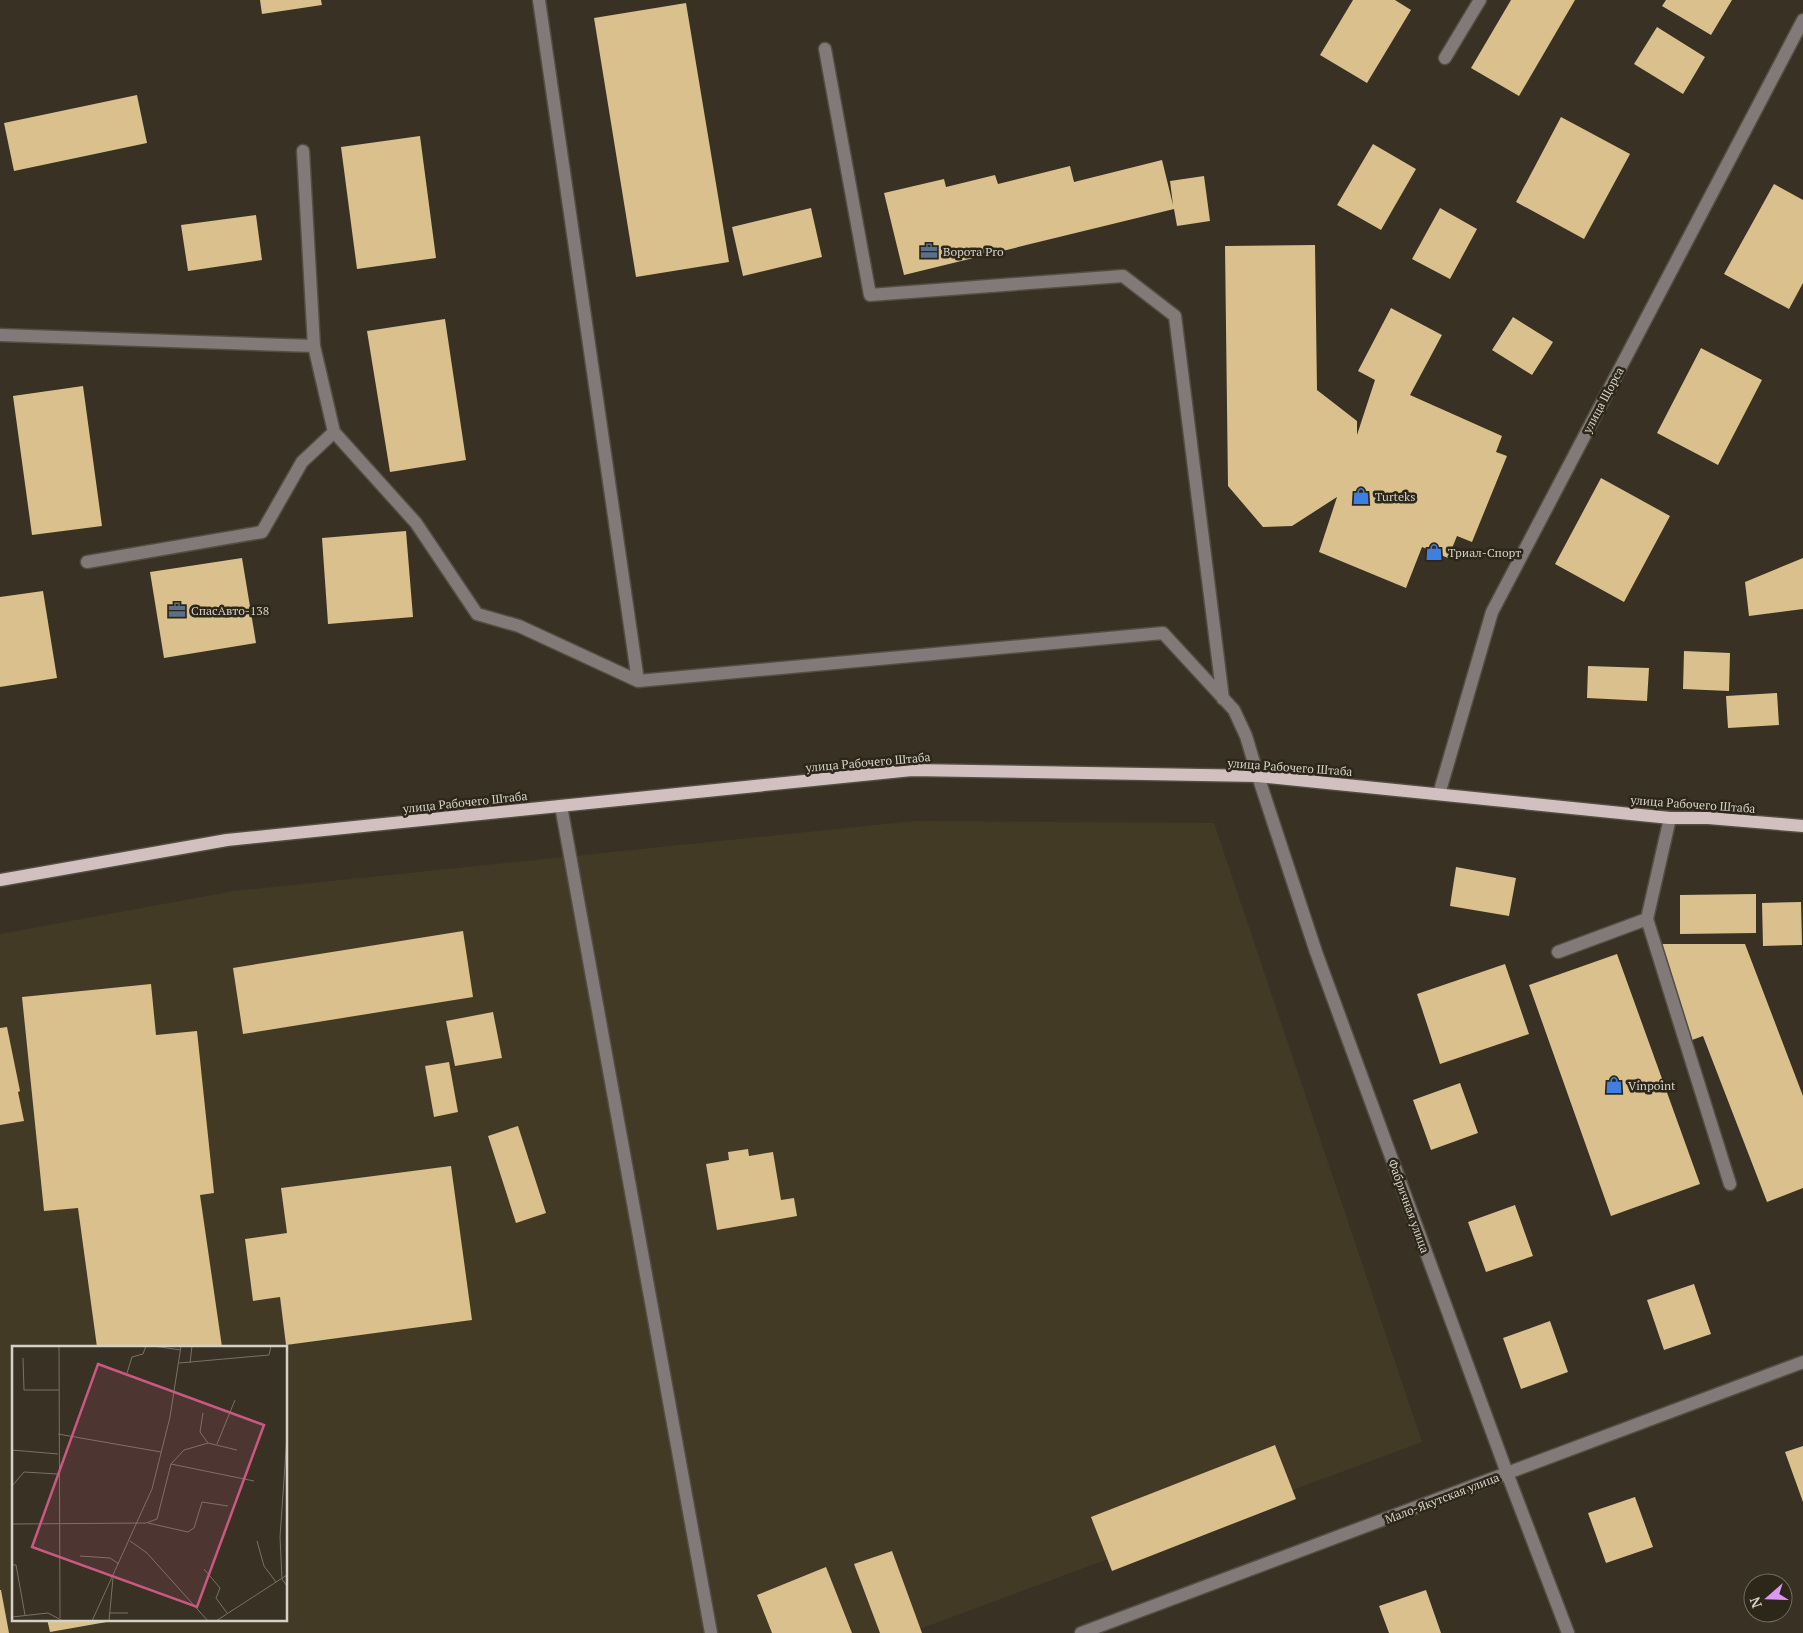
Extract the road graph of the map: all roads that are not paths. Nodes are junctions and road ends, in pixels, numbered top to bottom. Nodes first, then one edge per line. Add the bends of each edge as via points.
1 (539, 0) edge
2 (1480, 0) edge
3 (1803, 20) edge
4 (825, 48) dead end
5 (1445, 58) dead end
6 (303, 150) dead end
7 (0, 335) edge
8 (314, 346) junction
9 (334, 432) junction
10 (87, 562) dead end
11 (638, 681) junction
12 (1223, 699) junction
13 (1258, 776) junction
14 (1439, 794) junction
15 (561, 806) junction
16 (1670, 818) junction
17 (1803, 826) edge
18 (0, 880) edge
19 (1647, 919) junction
20 (1558, 952) dead end
21 (1730, 1184) dead end
22 (1803, 1362) edge
23 (1507, 1473) junction
24 (711, 1633) edge
25 (1083, 1633) edge
26 (1568, 1633) edge

1 - 11 street
2 - 5 street
3 - 14 street, улица Щорса via 1492,612
4 - 12 street via 870,295 1123,276 1176,316
6 - 8 street
7 - 8 street
8 - 9 street
9 - 10 street via 302,462 262,532
9 - 11 street via 416,523 478,614 519,626
11 - 12 street, Фабричная улица via 1163,633
12 - 13 street, Фабричная улица via 1234,710 1246,736
13 - 14 main road, улица Рабочего Штаба
13 - 15 main road, улица Рабочего Штаба via 912,770
13 - 23 street, Фабричная улица via 1316,952
14 - 16 main road, улица Рабочего Штаба
15 - 18 main road, улица Рабочего Штаба via 227,840
15 - 24 street
16 - 17 main road, улица Рабочего Штаба
16 - 19 street
19 - 20 street
19 - 21 street
22 - 23 street, Мало-Якутская улица
23 - 25 street, Мало-Якутская улица
23 - 26 street, Фабричная улица

